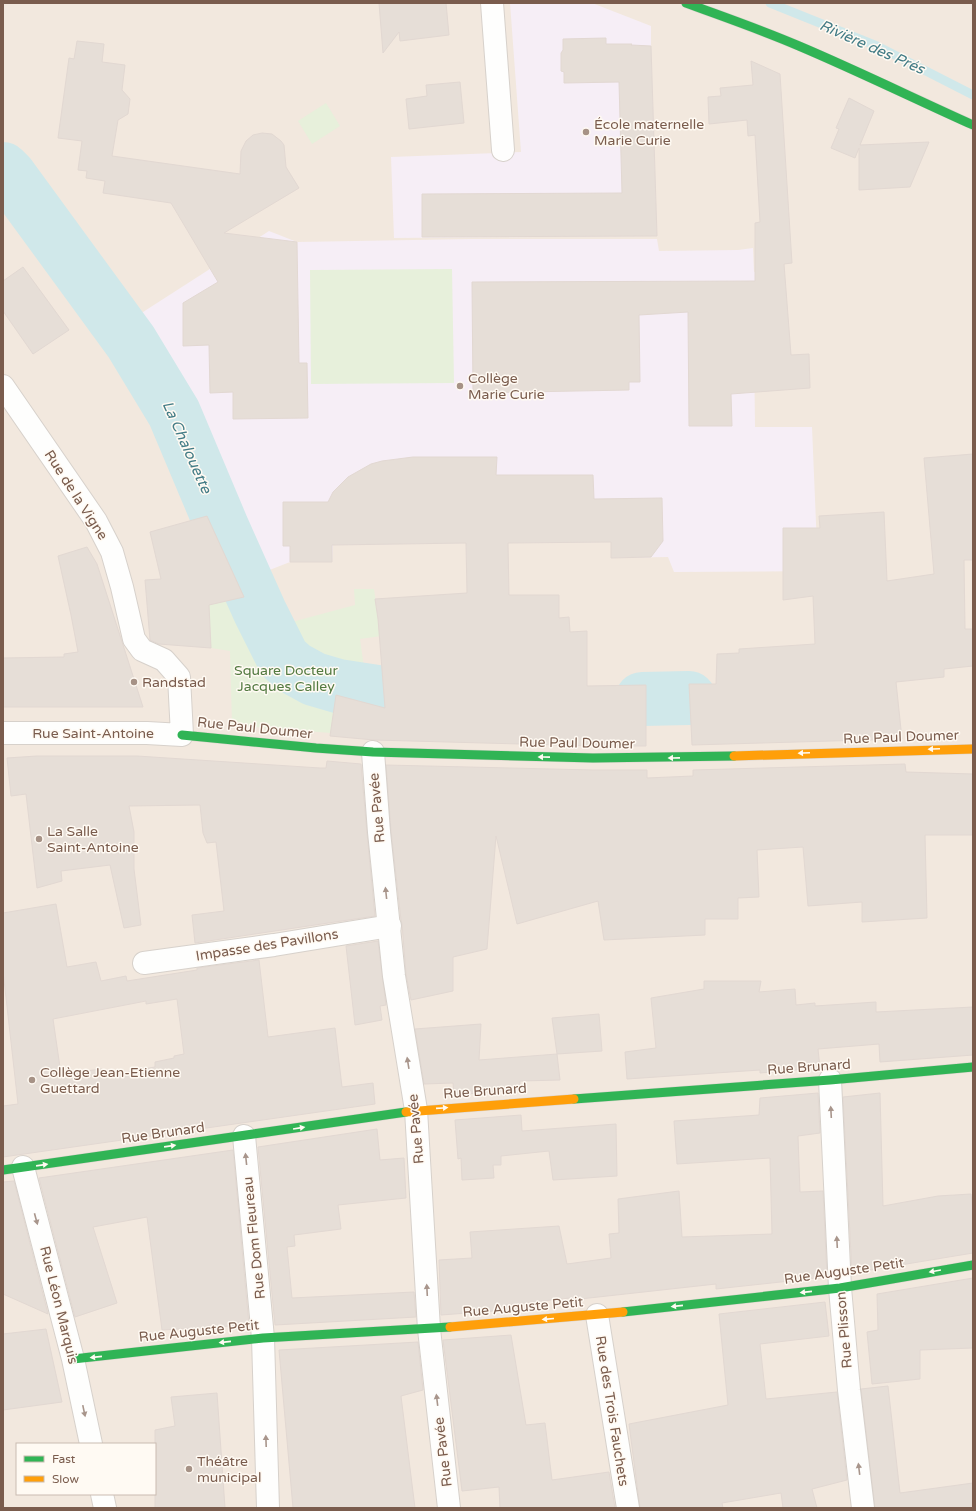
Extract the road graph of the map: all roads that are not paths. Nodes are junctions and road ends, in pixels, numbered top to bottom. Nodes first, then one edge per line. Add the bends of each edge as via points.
1 (492, 3) edge
2 (686, 3) edge
3 (890, 88) junction
4 (941, 121) dead end
5 (973, 125) edge
6 (503, 150) dead end
7 (3, 386) edge
8 (3, 733) edge
9 (182, 734) junction
10 (973, 749) edge
11 (373, 752) junction
12 (390, 926) junction
13 (144, 963) dead end
14 (973, 1067) edge
15 (830, 1080) junction
16 (416, 1110) junction
17 (244, 1136) junction
18 (13, 1168) edge
19 (973, 1265) edge
20 (840, 1288) junction
21 (597, 1315) junction
22 (429, 1329) junction
23 (264, 1338) junction
24 (73, 1359) junction
25 (91, 1443) edge
26 (102, 1495) edge
27 (105, 1508) edge
28 (268, 1508) edge
29 (449, 1508) edge
30 (628, 1508) edge
31 (863, 1508) edge

1 - 6 street
2 - 3 street via 797,45
3 - 4 street
3 - 5 street
7 - 9 street, Rue de la Vigne via 96,521 112,552 134,639 142,650 164,660 179,677
8 - 9 street, Rue Saint-Antoine
9 - 11 street, Rue Paul Doumer
10 -> 11 street, Rue Paul Doumer via 659,758
12 -> 11 street, Rue Pavée
12 - 13 street, Impasse des Pavillons
16 -> 12 street, Rue Pavée via 394,976
14 - 15 street, Rue Brunard
16 -> 15 street, Rue Brunard
20 -> 15 street, Rue Plisson
17 -> 16 street, Rue Brunard
22 -> 16 street, Rue Pavée
18 -> 17 street, Rue Brunard
23 -> 17 street, Rue Dom Fleureau
18 -> 24 street, Rue Léon Marquis
19 -> 20 street, Rue Auguste Petit
20 -> 21 street, Rue Auguste Petit
31 -> 20 street, Rue Plisson
21 -> 22 street, Rue Auguste Petit
21 - 30 street, Rue des Trois Fauchets
22 - 23 street, Rue Auguste Petit
29 -> 22 street, Rue Pavée
23 -> 24 street, Rue Auguste Petit
28 -> 23 street, Rue Dom Fleureau
24 -> 25 street, Rue Léon Marquis
26 - 27 street

